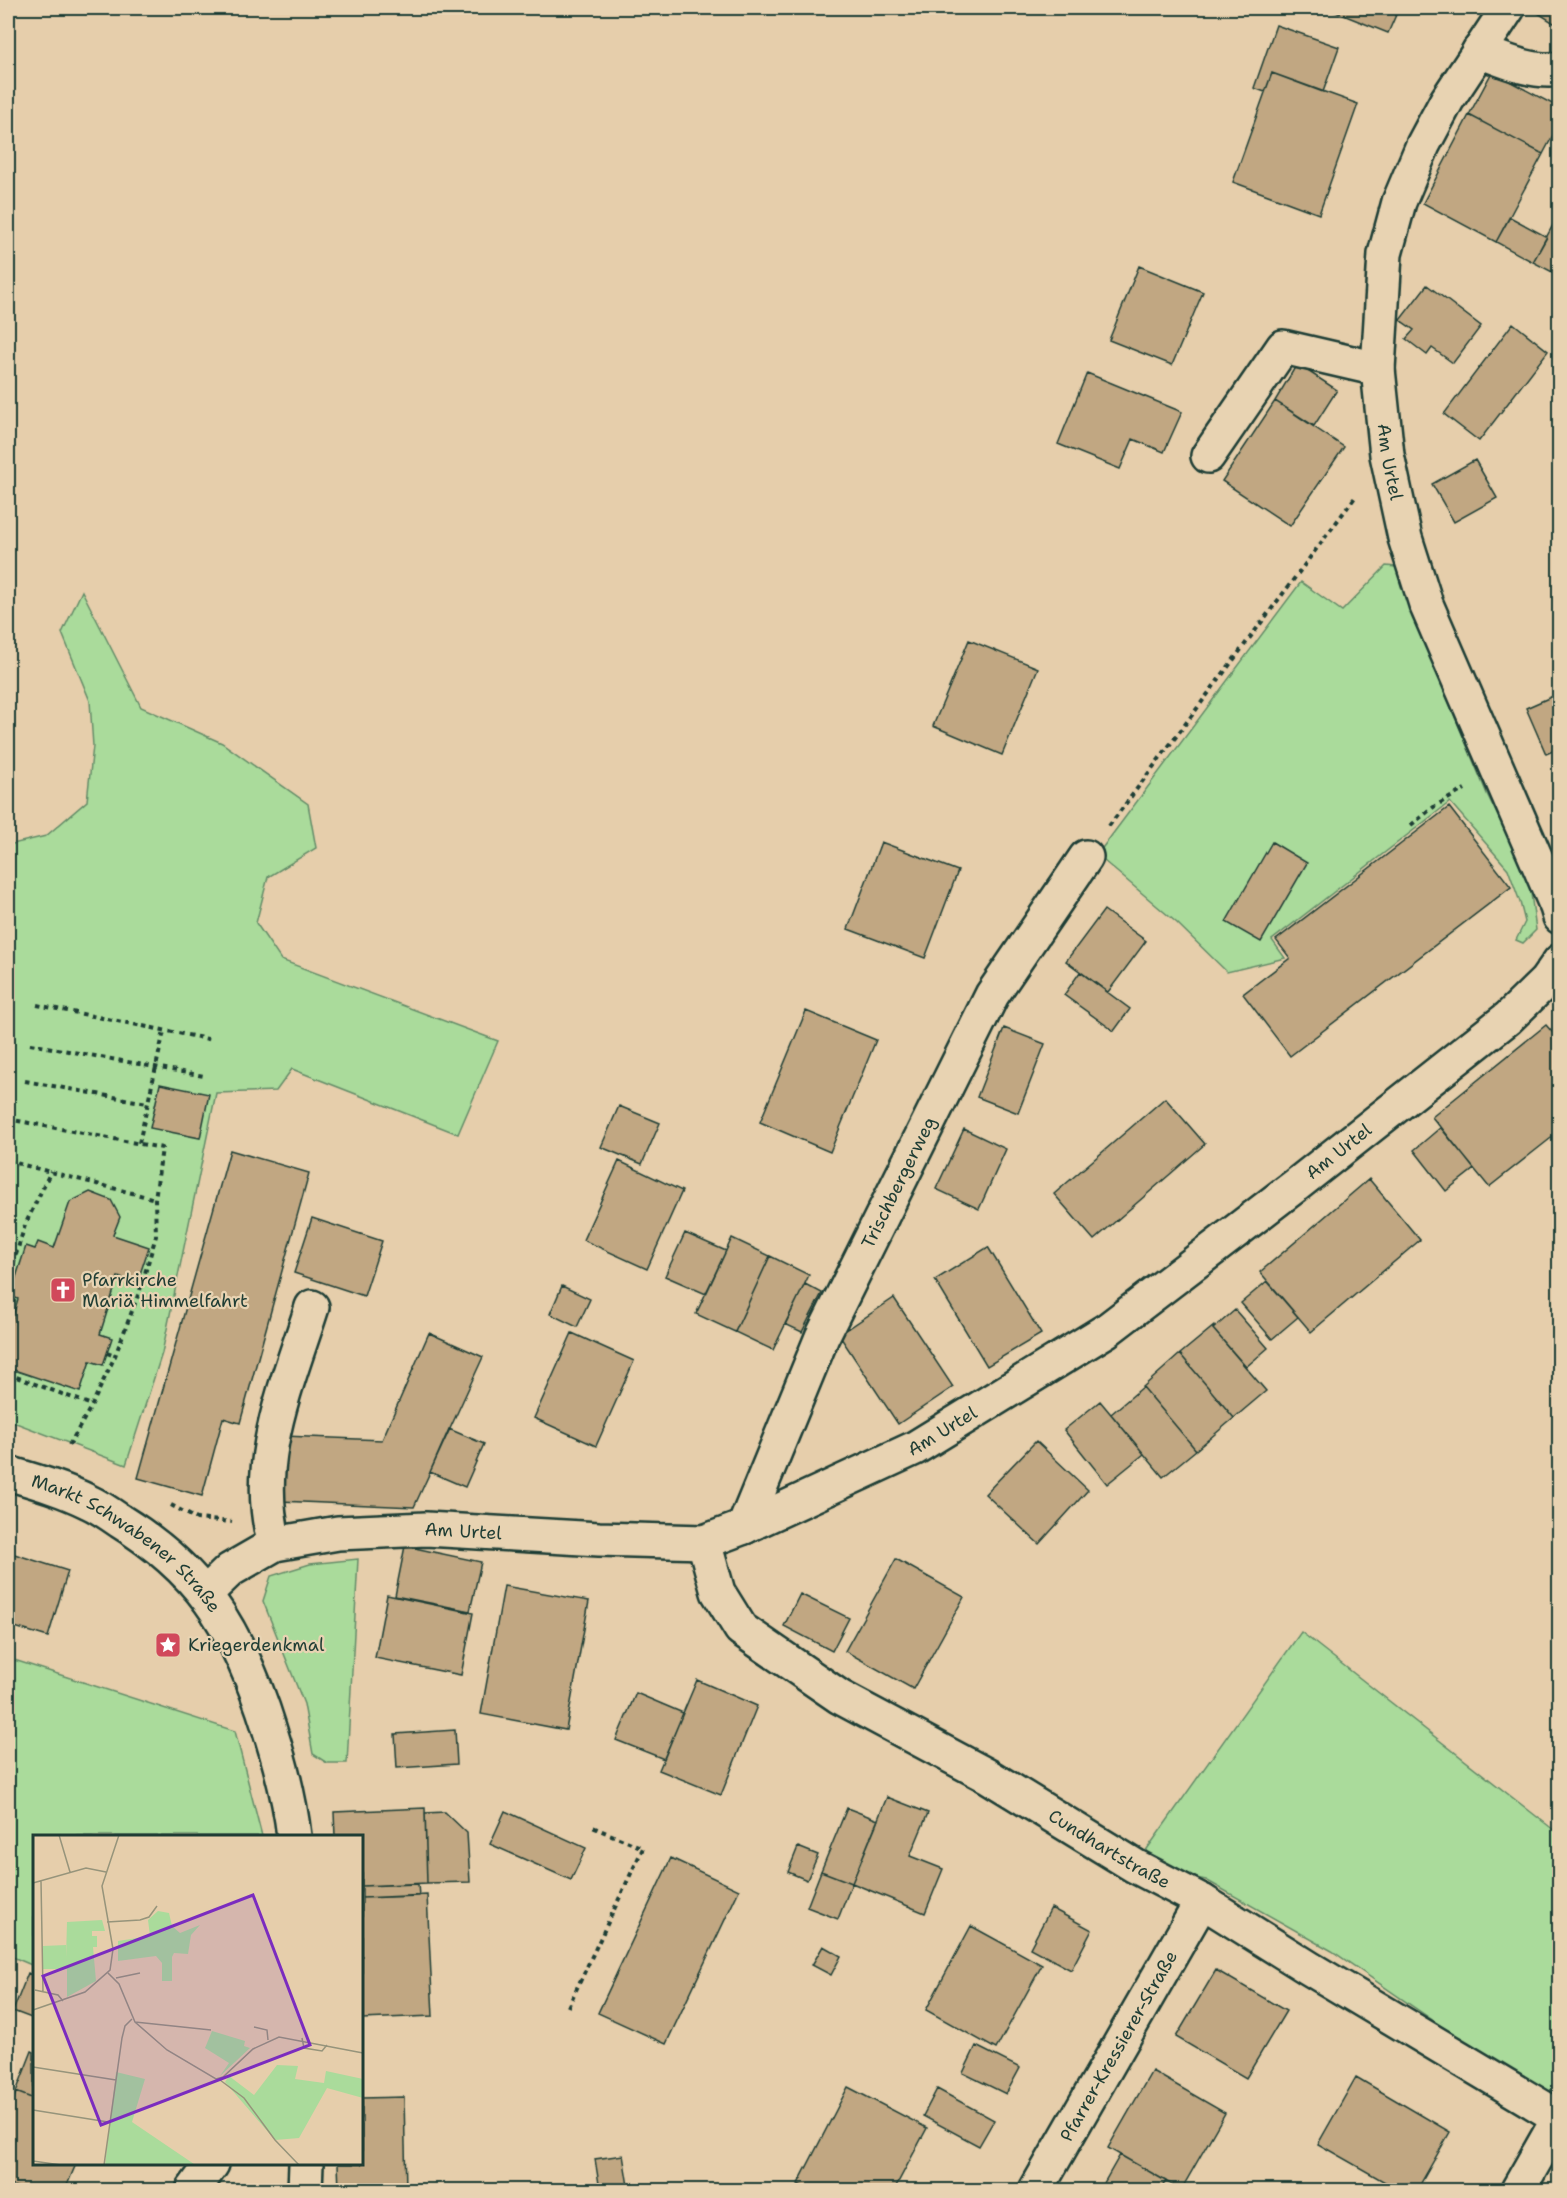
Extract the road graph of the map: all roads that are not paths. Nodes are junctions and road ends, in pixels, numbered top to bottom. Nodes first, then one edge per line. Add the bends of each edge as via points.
1 (1508, 8) edge
2 (1479, 51) junction
3 (1560, 69) edge
4 (1378, 369) junction
5 (1208, 456) dead end
6 (1086, 857) road end
7 (1560, 917) edge
8 (1560, 962) edge
9 (312, 1307) dead end
10 (8, 1473) edge
11 (744, 1527) junction
12 (704, 1542) junction
13 (274, 1544) junction
14 (206, 1594) junction
15 (294, 1835) edge
16 (1202, 1901) junction
17 (1559, 2118) edge
18 (211, 2165) edge
19 (306, 2165) edge
20 (193, 2190) edge
21 (305, 2190) edge
22 (1036, 2190) edge
23 (1518, 2190) edge

1 - 2 street, Am Urtel
2 - 3 street via 1515,64 1550,71
2 - 4 street, Am Urtel via 1446,100 1399,202 1385,254
4 - 5 street via 1283,347
4 - 7 street, Am Urtel via 1387,455 1404,538 1426,604
6 - 11 street, Trischbergerweg via 992,995 822,1337
8 - 11 street, Am Urtel via 1508,1018 1107,1330 915,1448
9 - 13 street via 276,1420 267,1470 267,1520
10 - 14 street, Markt Schwabener Straße via 91,1502 150,1539 182,1566
11 - 12 street, Am Urtel
12 - 13 street, Am Urtel via 426,1529 338,1533
12 - 16 street, Cundhartstraße via 718,1592 741,1629 840,1697 988,1776 1135,1866
13 - 14 street, Am Urtel via 230,1570
14 - 15 street, Markt Schwabener Straße via 233,1636 255,1688 290,1800
16 - 17 street, Cundhartstraße
16 - 22 street, Pfarrer-Kressierer-Straße
17 - 23 street
18 - 20 street
19 - 21 street

